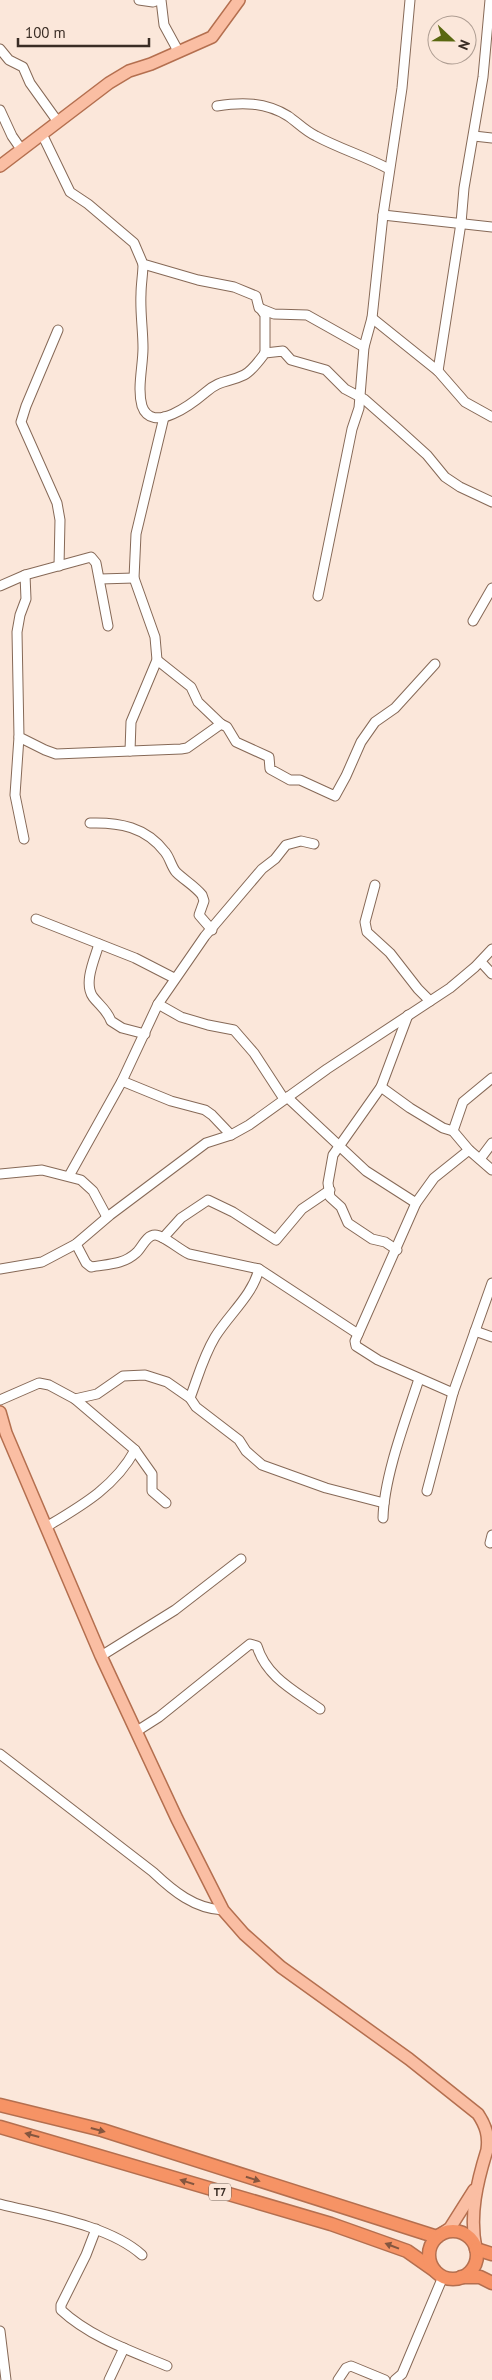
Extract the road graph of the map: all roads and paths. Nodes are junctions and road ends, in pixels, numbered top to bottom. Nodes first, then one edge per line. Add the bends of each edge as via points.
1 (139, 0) edge
2 (160, 0) edge
3 (239, 0) edge
4 (410, 0) edge
5 (490, 0) edge
6 (0, 49) edge
7 (176, 53) junction
8 (217, 106) dead end
9 (0, 110) edge
10 (58, 122) junction
11 (42, 134) junction
12 (474, 136) junction
13 (492, 138) edge
14 (21, 149) junction
15 (1, 164) edge
16 (389, 169) junction
17 (383, 215) junction
18 (461, 223) junction
19 (492, 227) edge
20 (143, 264) junction
21 (259, 308) junction
22 (372, 318) junction
23 (58, 330) dead end
24 (364, 347) junction
25 (265, 353) junction
26 (438, 371) junction
27 (359, 395) junction
28 (164, 417) junction
29 (492, 417) edge
30 (492, 502) edge
31 (59, 566) junction
32 (25, 575) junction
33 (134, 578) junction
34 (100, 579) junction
35 (0, 586) edge
36 (492, 588) edge
37 (318, 596) dead end
38 (473, 621) dead end
39 (108, 626) dead end
40 (157, 660) junction
41 (435, 664) dead end
42 (221, 724) junction
43 (19, 736) junction
44 (130, 751) junction
45 (90, 823) dead end
46 (24, 839) dead end
47 (314, 844) dead end
48 (375, 885) dead end
49 (36, 919) dead end
50 (212, 930) junction
51 (99, 944) junction
52 (492, 949) edge
53 (481, 962) junction
54 (492, 974) edge
55 (174, 978) junction
56 (430, 1001) junction
57 (158, 1004) junction
58 (408, 1015) junction
59 (145, 1034) junction
60 (492, 1078) edge
61 (122, 1081) junction
62 (381, 1087) junction
63 (286, 1098) junction
64 (453, 1131) junction
65 (231, 1135) junction
66 (492, 1143) edge
67 (340, 1146) junction
68 (469, 1150) junction
69 (480, 1159) junction
70 (492, 1170) edge
71 (0, 1174) edge
72 (69, 1176) junction
73 (330, 1190) junction
74 (416, 1203) junction
75 (108, 1217) junction
76 (163, 1238) junction
77 (76, 1244) junction
78 (397, 1250) junction
79 (0, 1269) edge
80 (259, 1269) junction
81 (492, 1283) edge
82 (475, 1331) junction
83 (358, 1334) junction
84 (492, 1337) edge
85 (419, 1379) junction
86 (454, 1393) junction
87 (190, 1398) junction
88 (0, 1400) edge
89 (75, 1400) junction
90 (0, 1412) edge
91 (3, 1433) edge
92 (135, 1450) junction
93 (427, 1491) dead end
94 (166, 1503) dead end
95 (384, 1503) junction
96 (383, 1518) dead end
97 (46, 1527) junction
98 (241, 1560) dead end
99 (101, 1656) junction
100 (320, 1709) dead end
101 (137, 1732) junction
102 (0, 1754) edge
103 (223, 1910) junction
104 (0, 2105) edge
105 (0, 2127) edge
106 (478, 2184) junction
107 (0, 2204) edge
108 (96, 2229) junction
109 (437, 2236) junction
110 (476, 2249) junction
111 (492, 2254) edge
112 (142, 2255) dead end
113 (434, 2270) junction
114 (461, 2277) junction
115 (447, 2278) junction
116 (492, 2282) edge
117 (0, 2331) edge
118 (124, 2348) junction
119 (168, 2366) dead end
120 (6, 2380) edge
121 (110, 2380) edge
122 (338, 2380) edge
123 (385, 2380) edge
124 (395, 2380) edge

1 - 2 street
2 - 7 street via 164,25
3 - 7 main road via 212,37
4 - 16 street via 402,88
5 - 12 street
6 - 10 street via 9,60 23,67 30,83
7 - 10 main road via 129,71
8 - 16 street via 235,103 264,105 288,116 314,135
9 - 14 street
10 - 11 main road
11 - 14 main road
11 - 20 street via 70,192 134,243
12 - 13 street
12 - 18 street
14 - 15 main road
16 - 17 street
17 - 18 street
17 - 22 street
18 - 19 street
18 - 26 street
20 - 21 street via 242,290 256,296
20 - 28 street via 142,405 154,418
21 - 24 street via 274,314 307,315
21 - 25 street via 265,314
22 - 24 street
22 - 26 street
23 - 31 street via 21,422 57,503
24 - 27 street
25 - 27 street via 282,351 291,360 326,370 345,389
25 - 28 street via 244,375 216,383 198,398
26 - 29 street via 464,402
27 - 30 street via 421,450 445,477
27 - 37 street via 359,408
28 - 33 street via 136,534
31 - 32 street
31 - 34 street via 91,557
32 - 35 street
32 - 43 street via 26,599 17,632
33 - 34 street
33 - 40 street via 155,637
34 - 39 street
36 - 38 street
40 - 42 street via 191,687 198,702
40 - 44 street via 131,722
41 - 42 street via 395,708 375,722 361,742 335,796 270,769 269,757 236,742 227,727
42 - 44 street via 187,748
43 - 44 street via 56,754
43 - 46 street via 15,796
45 - 50 street via 113,823 144,831 152,837 174,870 202,895 204,901 199,915
47 - 50 street via 301,841 286,845 262,868
48 - 56 street via 365,922 366,932 390,953
49 - 51 street
50 - 55 street
51 - 55 street
51 - 59 street via 90,982 92,995 108,1011 111,1021 122,1028
52 - 53 street
53 - 54 street
53 - 56 street
55 - 57 street
56 - 58 street
57 - 59 street
57 - 63 street via 181,1017 234,1030 254,1052
58 - 62 street
58 - 63 street
59 - 61 street
60 - 64 street via 463,1102
61 - 65 street via 205,1110
61 - 72 street
62 - 64 street via 443,1128
62 - 67 street
63 - 65 street
63 - 67 street
64 - 68 street
65 - 75 street via 206,1143
66 - 69 street
67 - 73 street via 329,1166
67 - 74 street via 366,1170
68 - 69 street
68 - 74 street via 434,1178
69 - 70 street
71 - 72 street via 42,1170
72 - 75 street via 81,1180 93,1191
73 - 76 street via 302,1208 276,1240 208,1200 181,1218
73 - 78 street via 330,1197 341,1207 348,1223
74 - 78 street
75 - 77 street
76 - 77 street via 154,1234 135,1254 124,1260 91,1267
76 - 80 street via 189,1254
77 - 79 street via 42,1262
78 - 83 street
80 - 83 street
80 - 87 street via 249,1294 227,1320 205,1355
81 - 82 street
82 - 84 street
82 - 86 street
83 - 85 street via 356,1346
85 - 86 street
85 - 95 street
86 - 93 street
87 - 89 street via 167,1382 135,1374 117,1380 92,1396
87 - 95 street via 196,1407 239,1440 262,1465 326,1488
88 - 89 street via 39,1383
89 - 92 street
90 - 91 main road
91 - 97 main road
92 - 94 street via 152,1474 152,1491
92 - 97 street via 106,1487
95 - 96 street
97 - 99 main road
98 - 99 street via 175,1610
99 - 101 main road
100 - 101 street via 276,1678 264,1664 256,1646 250,1644
101 - 103 main road
102 - 103 street via 177,1894 211,1910
103 - 106 main road via 281,1967 409,2059 478,2114 486,2126 488,2140
104 -> 109 highway, T7 via 102,2130
113 -> 105 highway, T7 via 407,2251 339,2227
106 - 109 main road via 450,2228
106 - 110 main road via 472,2234
107 - 108 street
108 - 112 street via 132,2246
108 - 118 street via 61,2310 81,2327
109 - 110 highway, T7 via 444,2232 464,2233
109 - 113 highway via 429,2257
110 - 111 highway, T7
110 - 114 highway via 474,2266
113 - 115 highway, T7
114 - 115 highway
114 - 116 highway via 480,2277
115 - 124 street via 442,2279 402,2374
117 - 120 street
118 - 119 street
118 - 121 street
122 - 123 street via 351,2366

